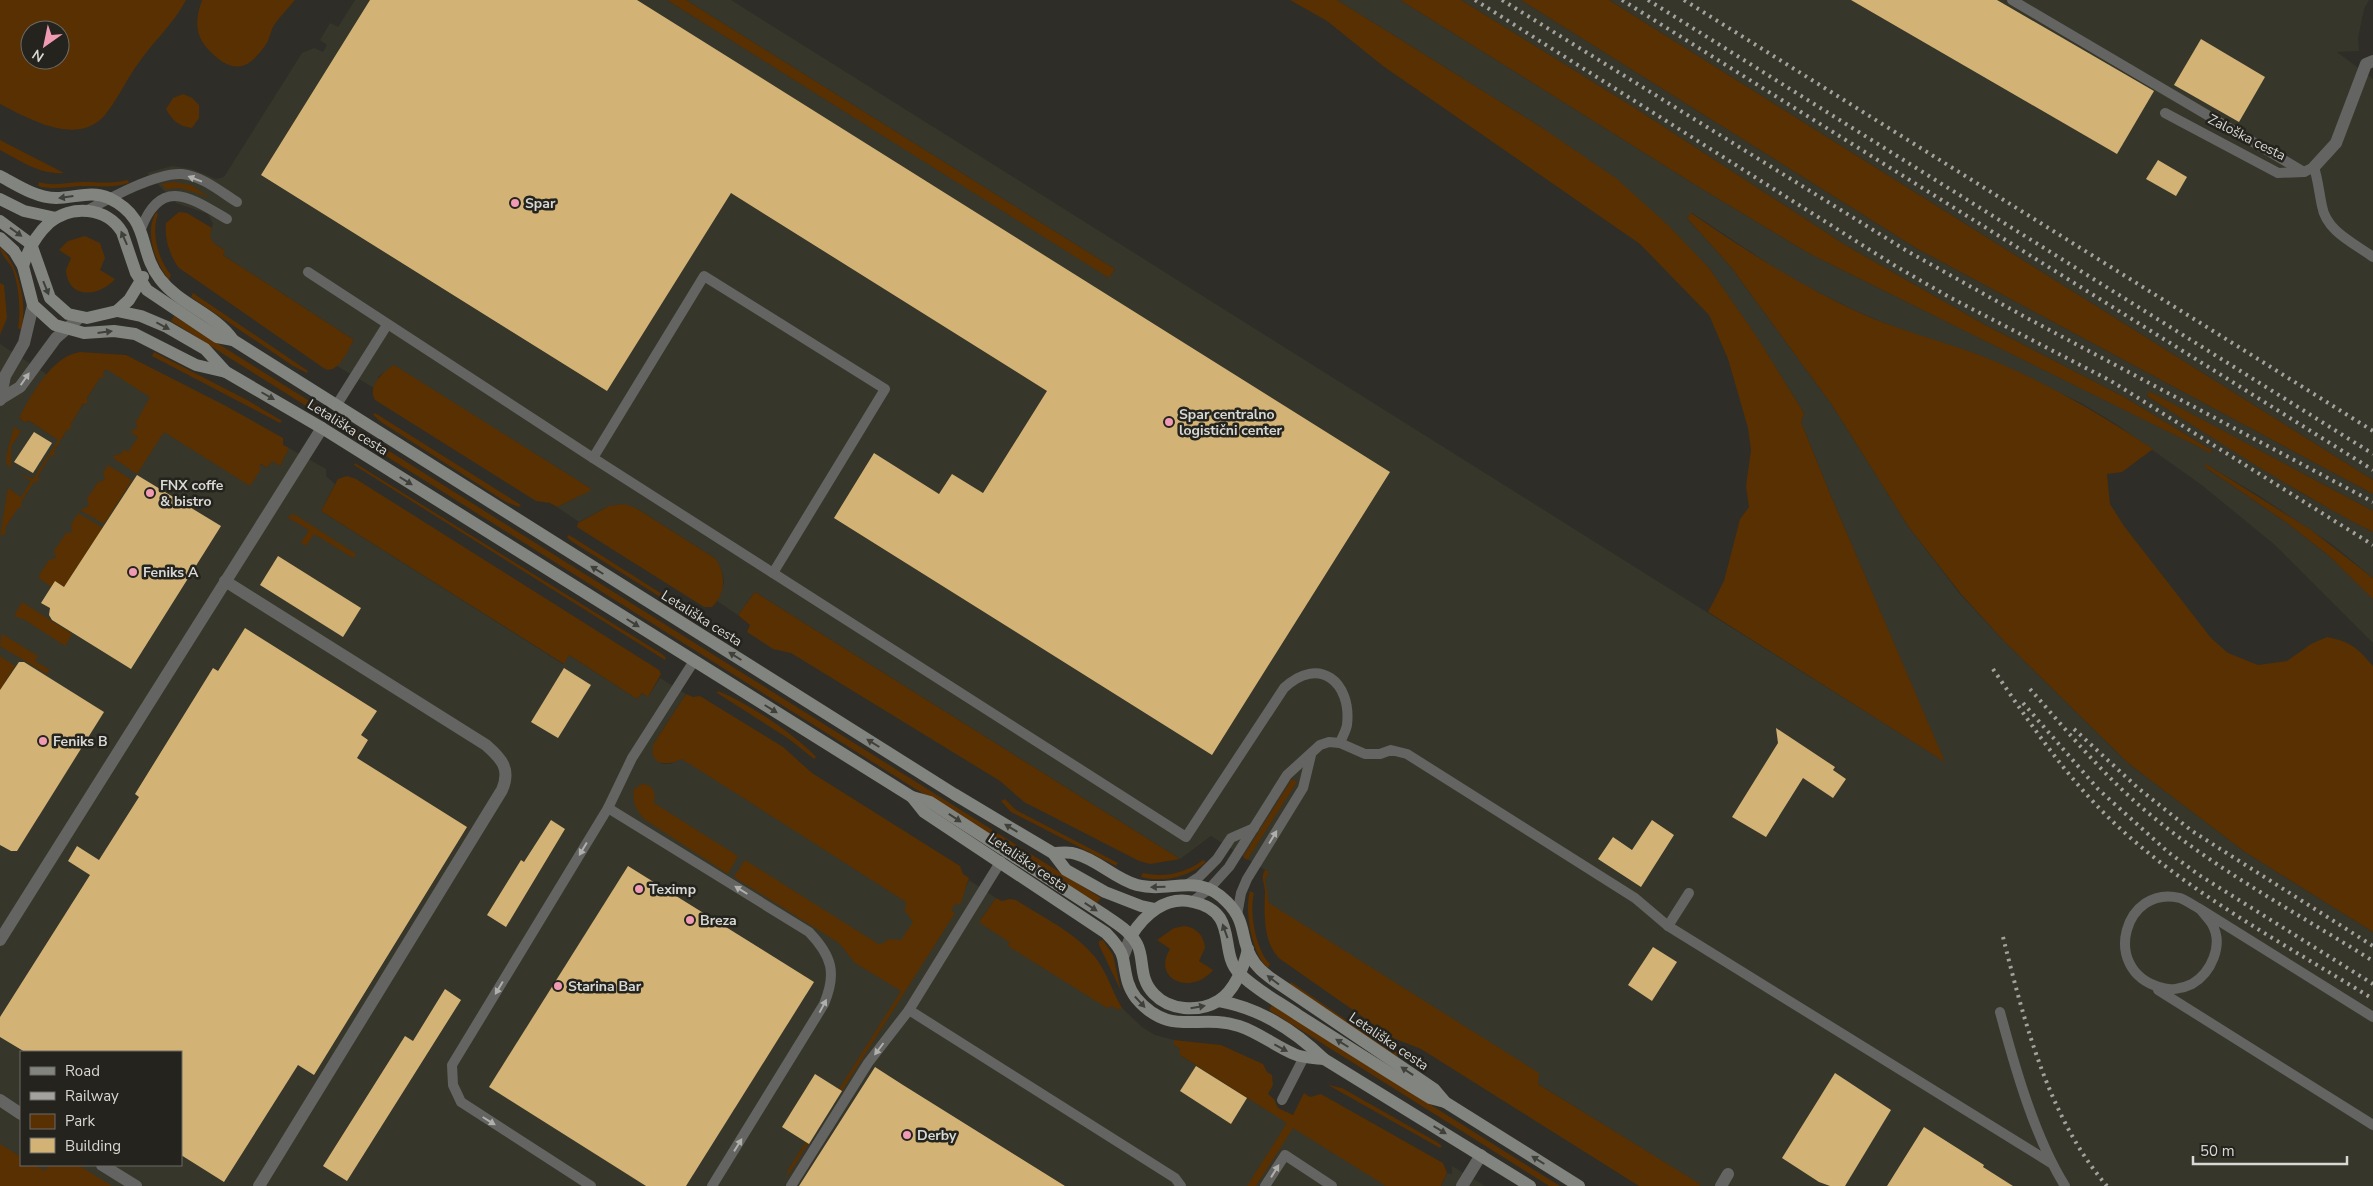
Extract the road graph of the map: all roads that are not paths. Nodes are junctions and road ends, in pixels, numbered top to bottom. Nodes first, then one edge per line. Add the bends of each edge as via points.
1 (2012, 0) edge
2 (2373, 61) edge
3 (2165, 113) dead end
4 (2309, 169) junction
5 (0, 176) edge
6 (0, 199) edge
7 (109, 199) junction
8 (237, 202) dead end
9 (88, 210) junction
10 (56, 218) junction
11 (227, 219) dead end
12 (0, 221) edge
13 (140, 229) junction
14 (0, 238) edge
15 (31, 244) junction
16 (148, 257) junction
17 (2373, 257) edge
18 (23, 266) junction
19 (308, 272) dead end
20 (140, 284) junction
21 (33, 305) junction
22 (117, 311) junction
23 (79, 318) junction
24 (387, 325) junction
25 (65, 330) junction
26 (233, 340) junction
27 (226, 372) junction
28 (1, 399) edge
29 (336, 406) junction
30 (322, 428) junction
31 (593, 458) junction
32 (773, 573) junction
33 (225, 581) junction
34 (694, 661) junction
35 (1340, 743) junction
36 (1311, 755) junction
37 (912, 797) junction
38 (608, 808) junction
39 (1254, 828) junction
40 (1053, 852) junction
41 (1001, 861) junction
42 (1188, 884) junction
43 (1209, 889) junction
44 (1689, 893) dead end
45 (1193, 901) junction
46 (1155, 909) junction
47 (2200, 909) junction
48 (1238, 915) junction
49 (1668, 926) junction
50 (1131, 936) junction
51 (0, 940) edge
52 (1248, 949) junction
53 (1123, 957) junction
54 (1239, 974) junction
55 (2150, 985) junction
56 (1219, 1001) junction
57 (909, 1010) junction
58 (2000, 1012) dead end
59 (2373, 1017) edge
60 (1304, 1057) junction
61 (1324, 1059) junction
62 (0, 1100) edge
63 (1282, 1100) dead end
64 (1445, 1102) junction
65 (20, 1113) edge
66 (2373, 1125) edge
67 (1481, 1155) junction
68 (2051, 1163) junction
69 (104, 1166) edge
70 (1728, 1174) dead end
71 (136, 1186) edge
72 (259, 1186) edge
73 (591, 1186) edge
74 (712, 1186) edge
75 (792, 1186) edge
76 (1181, 1186) edge
77 (1265, 1186) edge
78 (1332, 1186) edge
79 (1462, 1186) edge
80 (1530, 1186) edge
81 (1579, 1186) edge
82 (1721, 1186) edge
83 (2066, 1186) edge

1 - 4 lane via 2147,78 2175,98
2 - 4 street via 2366,64 2358,79 2336,143
3 - 4 lane, Zaloška cesta via 2278,173
4 - 17 lane via 2320,189 2322,207 2334,229
7 -> 5 main road, Letališka cesta via 90,194 49,198
6 - 10 main road via 24,211
8 -> 7 lane via 183,174 162,176
7 - 9 lane
7 - 13 main road, Letališka cesta via 127,211
9 - 10 main road
20 -> 9 main road via 118,225
10 - 15 main road
11 - 13 lane via 198,202 169,196 157,201 148,211
12 -> 15 main road
13 - 16 main road, Letališka cesta
14 - 18 main road via 14,250
15 - 18 main road
15 -> 23 main road via 50,298 60,309
16 - 20 main road
16 - 26 main road, Letališka cesta via 166,286 223,326
18 - 21 main road
19 - 24 lane
20 - 22 main road
20 - 26 main road, Letališka cesta via 217,336
21 - 25 main road, Letališka cesta via 46,319
21 - 28 street via 24,342 5,376
22 - 23 main road, Letališka cesta
22 -> 27 main road, Letališka cesta via 141,316 167,327 205,350
23 - 25 street
24 - 29 lane, Letališka cesta
24 - 31 lane
25 -> 27 main road, Letališka cesta via 84,334 114,331 135,334 196,365
28 -> 25 street via 20,386 42,354
26 - 29 main road, Letališka cesta
27 -> 30 main road, Letališka cesta
40 -> 29 main road, Letališka cesta via 954,794
30 - 33 street
30 -> 34 main road, Letališka cesta
31 - 32 lane
31 - 32 lane via 704,276 885,389
32 - 35 lane via 1186,837 1284,688 1294,679 1309,673 1321,673 1332,678 1341,689 1345,698 1347,727
33 - 51 street
33 - 72 street via 486,745 499,756 506,772 502,790
34 -> 37 main road, Letališka cesta
34 - 38 lane via 632,758
35 - 36 lane via 1320,745
35 - 49 lane via 1365,754 1391,750 1407,754 1635,898
36 - 39 lane via 1287,775
48 -> 36 lane via 1247,879 1303,788
37 - 41 main road, Letališka cesta via 924,812
37 -> 50 main road, Letališka cesta via 930,802 1106,916
38 -> 73 lane via 452,1065 451,1074 456,1094 471,1110
74 -> 38 lane via 824,1004 832,981 830,963 809,932
39 - 42 lane via 1230,838 1217,859
39 - 43 lane via 1229,867
42 -> 40 main road, Letališka cesta via 1138,886 1076,853
40 - 46 main road, Letališka cesta via 1066,870 1105,892
41 - 53 main road, Letališka cesta via 1098,927 1112,939
41 - 57 lane
42 - 43 main road, Letališka cesta
43 - 45 lane
43 - 48 main road, Letališka cesta
44 - 49 lane
45 - 46 main road via 1171,902
54 -> 45 main road via 1230,956 1224,926 1209,909
46 - 50 main road via 1145,916
47 - 55 lane via 2212,925 2216,938 2216,952 2211,965 2191,984 2178,989
47 - 55 lane via 2180,898 2166,897 2151,901 2130,921 2124,935 2124,950 2129,964
47 - 59 lane
48 - 52 main road, Letališka cesta
49 - 68 lane
50 - 53 street
50 -> 56 main road, Letališka cesta via 1137,945 1148,987 1160,999 1175,1007 1190,1008
52 - 54 main road
64 -> 52 main road, Letališka cesta via 1434,1089 1272,980 1254,962
53 -> 60 main road, Letališka cesta via 1131,991 1157,1016 1180,1024 1210,1021 1235,1025
54 - 56 main road
64 -> 54 main road, Letališka cesta via 1430,1098
55 - 66 lane
56 - 61 main road, Letališka cesta via 1252,1010 1303,1039
57 -> 75 lane via 868,1063
57 - 76 lane via 1175,1178
58 - 68 lane
60 - 61 main road, Letališka cesta
60 - 63 lane
61 -> 67 main road, Letališka cesta
62 - 65 street
81 -> 64 main road, Letališka cesta
67 - 79 street
67 - 80 main road, Letališka cesta
68 - 83 lane
69 - 71 street
70 - 82 street
77 -> 78 lane via 1284,1155

